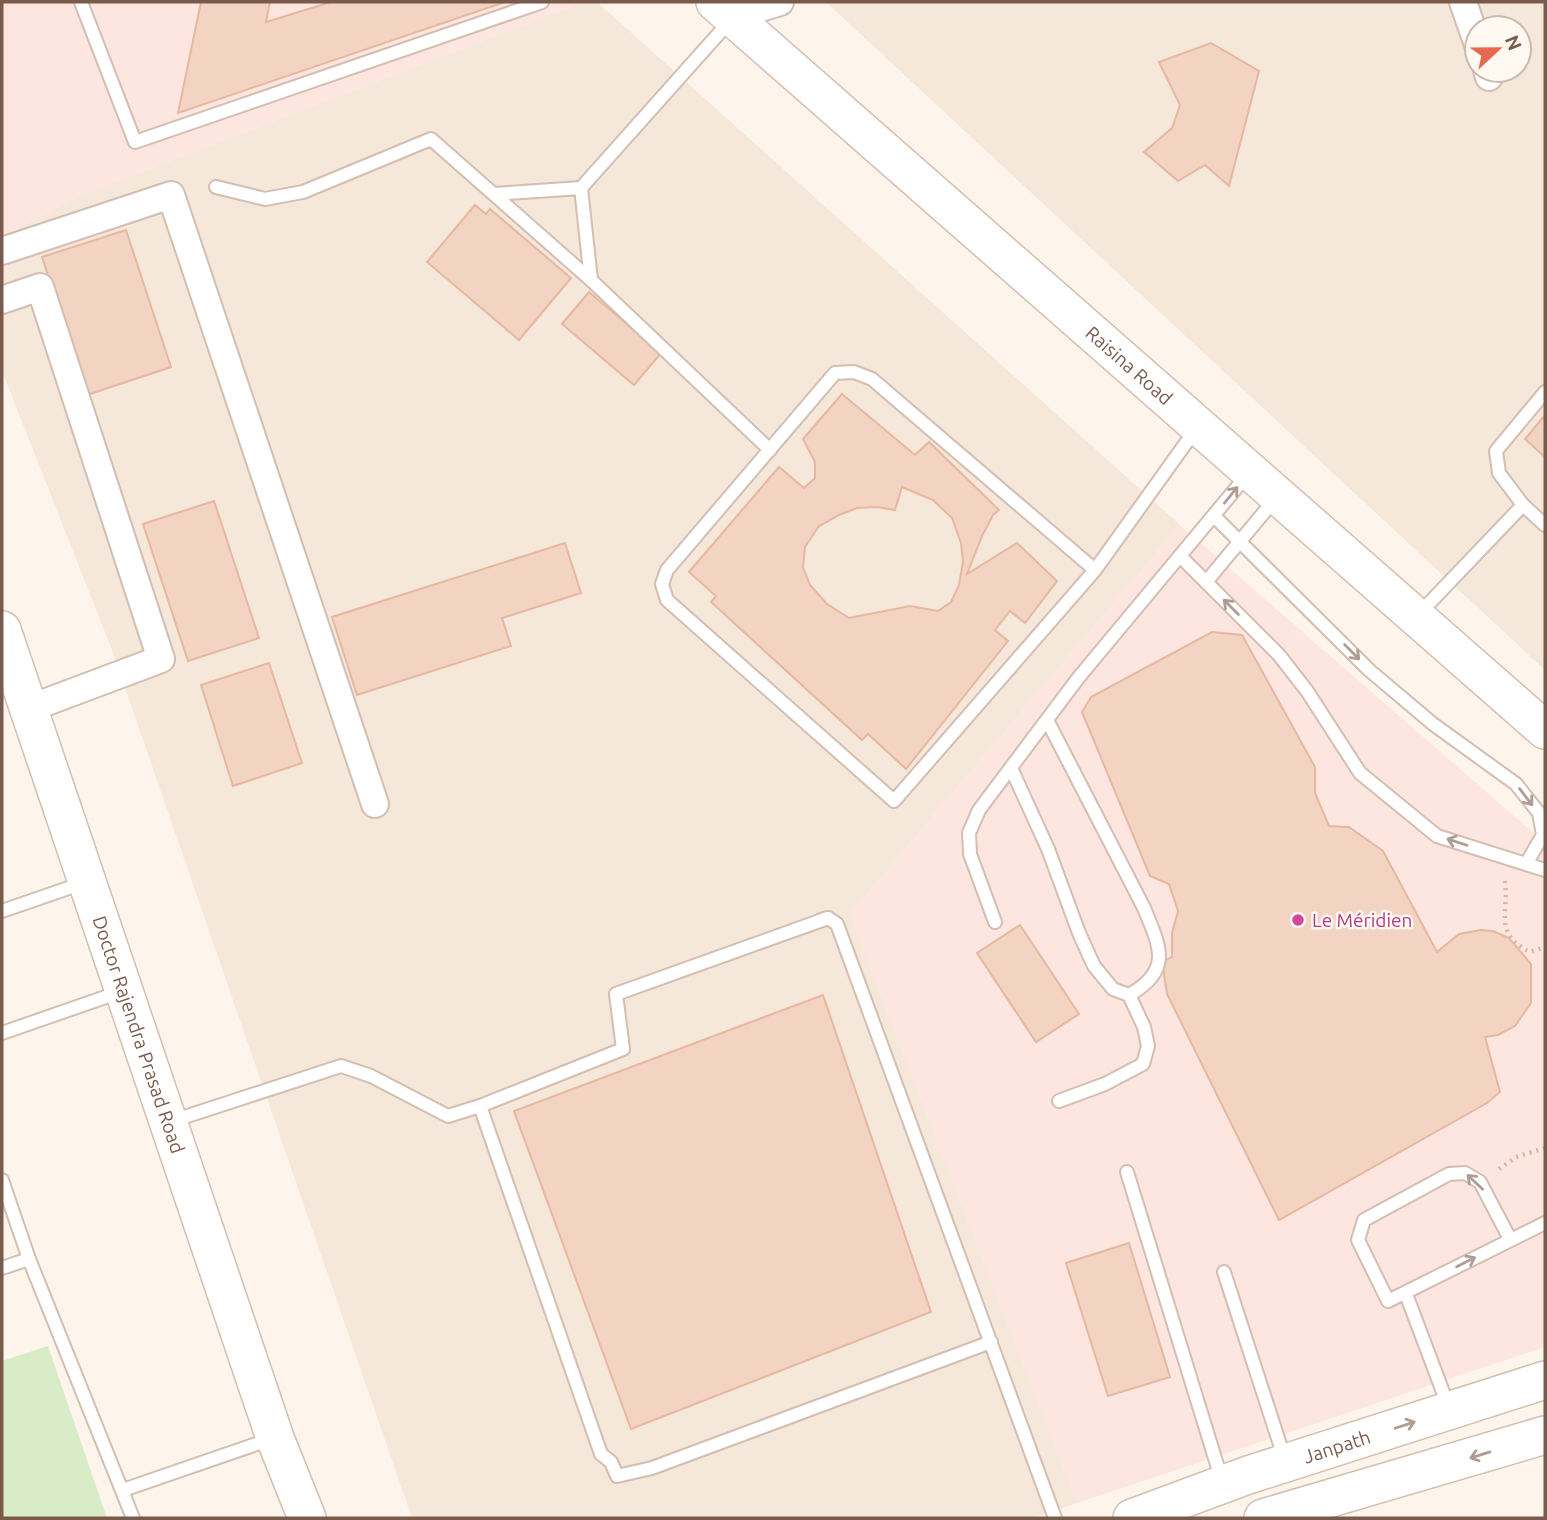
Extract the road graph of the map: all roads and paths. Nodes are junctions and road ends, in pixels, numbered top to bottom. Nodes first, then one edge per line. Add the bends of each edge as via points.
1 (80, 2) edge
2 (542, 2) edge
3 (780, 2) edge
4 (724, 10) edge
5 (216, 187) dead end
6 (581, 188) junction
7 (494, 194) junction
8 (2, 251) edge
9 (591, 280) junction
10 (2, 300) edge
11 (1545, 392) edge
12 (1198, 425) junction
13 (770, 450) junction
14 (1251, 471) junction
15 (1278, 495) junction
16 (1523, 505) junction
17 (1214, 516) junction
18 (1545, 525) edge
19 (1240, 541) junction
20 (1181, 557) junction
21 (1095, 570) junction
22 (1206, 582) junction
23 (1416, 616) junction
24 (2, 630) edge
25 (28, 709) junction
26 (1047, 720) junction
27 (1545, 730) edge
28 (1010, 768) junction
29 (375, 804) dead end
30 (1490, 853) junction
31 (1526, 864) junction
32 (1545, 870) edge
33 (86, 882) junction
34 (2, 911) edge
35 (995, 922) dead end
36 (1545, 947) edge
37 (123, 991) junction
38 (1129, 995) junction
39 (2, 1033) edge
40 (1059, 1101) dead end
41 (480, 1106) junction
42 (168, 1123) junction
43 (1545, 1148) edge
44 (1127, 1172) dead end
45 (2, 1180) edge
46 (1480, 1182) junction
47 (1545, 1223) edge
48 (1510, 1239) junction
49 (29, 1259) junction
50 (2, 1268) edge
51 (1224, 1272) dead end
52 (1406, 1294) junction
53 (991, 1342) junction
54 (1545, 1380) edge
55 (1450, 1410) junction
56 (1545, 1434) edge
57 (275, 1438) junction
58 (1286, 1463) junction
59 (1235, 1480) junction
60 (123, 1490) junction
61 (133, 1518) edge
62 (307, 1518) edge
63 (1055, 1518) edge
64 (1132, 1518) edge
65 (1264, 1518) edge

1 - 2 lane via 135,142
3 - 4 street
4 - 6 lane
4 - 12 main road, Raisina Road
5 - 7 lane via 265,199 303,192 431,139
6 - 7 lane
6 - 9 lane
7 - 9 lane
8 - 29 street via 171,195
9 - 13 lane
10 - 25 street via 40,288 161,659
11 - 16 lane via 1496,451 1499,473
12 - 14 main road, Raisina Road
12 - 21 lane
13 - 21 lane via 835,373 854,372 872,379
13 - 21 lane via 667,570 662,584 667,600 894,801
14 - 15 main road, Raisina Road
17 -> 14 lane
15 - 19 lane
15 - 23 main road, Raisina Road
16 - 18 lane
16 - 23 lane
17 - 19 lane
17 - 20 lane
19 - 22 lane
19 -> 31 lane via 1380,679 1516,784 1539,813 1543,835
20 - 22 lane
20 - 26 lane
30 -> 22 lane via 1437,836 1360,773 1279,655
23 - 27 main road, Raisina Road
24 - 25 main road, Doctor Rajendra Prasad Road
25 - 33 main road, Doctor Rajendra Prasad Road
26 - 28 lane
26 - 38 lane via 1157,939 1156,974
28 - 35 lane via 979,810 970,833 970,854
28 - 38 lane via 1094,966 1113,989
30 - 31 lane
30 - 36 path via 1506,883 1507,935 1530,952
31 - 32 lane
33 - 34 lane
33 - 37 main road, Doctor Rajendra Prasad Road
37 - 39 lane
37 - 42 main road, Doctor Rajendra Prasad Road
38 - 40 lane via 1148,1046 1143,1064
41 - 42 lane via 448,1116 371,1076 341,1066
41 - 53 lane via 601,1454 617,1476 652,1468
41 - 53 lane via 623,1049 616,994 825,919 837,924
42 - 57 main road, Doctor Rajendra Prasad Road
43 - 46 path via 1516,1157
44 - 59 lane
45 - 49 lane
46 - 48 lane
46 -> 52 lane via 1465,1172 1449,1174 1364,1220 1358,1240 1388,1301
47 - 48 lane
52 -> 48 lane
49 - 50 lane
49 - 60 lane
51 - 58 lane
52 - 55 lane
53 - 63 lane
54 - 55 main road, Janpath
58 -> 55 main road, Janpath
56 -> 65 main road
57 - 60 lane
57 - 62 main road, Doctor Rajendra Prasad Road
58 - 59 main road, Janpath
59 - 64 main road, Janpath
59 - 65 street
60 - 61 lane

